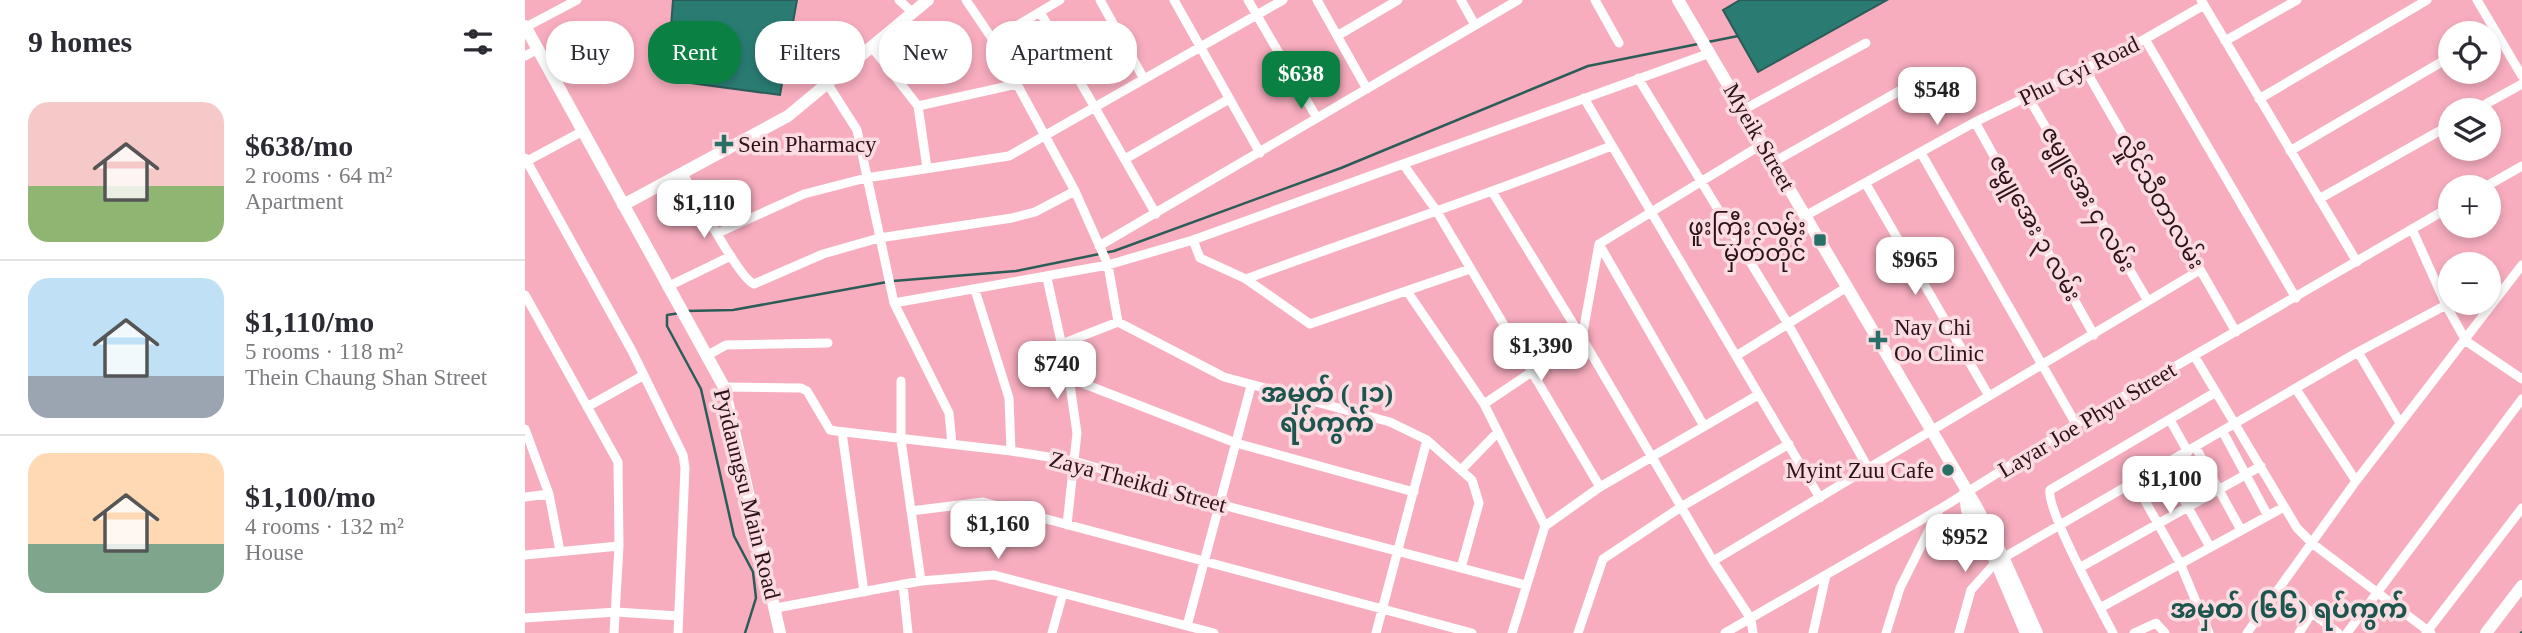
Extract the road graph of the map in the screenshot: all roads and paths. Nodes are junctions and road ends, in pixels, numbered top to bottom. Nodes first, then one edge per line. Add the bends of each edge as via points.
1 (577, 0) edge
2 (899, 0) edge
3 (927, 0) edge
4 (966, 0) edge
5 (1061, 0) edge
6 (1100, 0) edge
7 (1174, 0) edge
8 (1248, 0) edge
9 (1283, 0) edge
10 (1317, 0) edge
11 (1398, 0) edge
12 (1461, 0) edge
13 (1518, 0) edge
14 (1595, 0) edge
15 (2297, 0) edge
16 (2427, 0) edge
17 (2477, 0) edge
18 (1680, 1) edge
19 (2202, 3) edge
20 (1040, 12) junction
21 (913, 13) junction
22 (1257, 15) junction
23 (1025, 21) edge
24 (2487, 21) edge
25 (1475, 25) junction
26 (525, 27) edge
27 (986, 30) edge
28 (1337, 36) junction
29 (2145, 39) junction
30 (2225, 41) junction
31 (1619, 43) dead end
32 (1866, 43) dead end
33 (871, 46) junction
34 (2501, 46) edge
35 (1200, 47) junction
36 (538, 49) junction
37 (865, 51) edge
38 (1710, 53) junction
39 (525, 55) edge
40 (2438, 64) edge
41 (2085, 69) junction
42 (1931, 73) dead end
43 (2522, 76) edge
44 (1638, 78) junction
45 (1144, 79) junction
46 (826, 84) edge
47 (828, 84) edge
48 (1018, 84) joint
49 (2522, 84) edge
50 (1367, 89) junction
51 (2028, 97) junction
52 (1584, 98) junction
53 (2497, 98) edge
54 (1229, 99) junction
55 (2259, 99) junction
56 (918, 106) junction
57 (1095, 107) junction
58 (1743, 110) junction
59 (1317, 118) junction
60 (1975, 122) junction
61 (583, 131) junction
62 (2438, 132) edge
63 (1047, 135) junction
64 (1761, 145) junction
65 (1611, 146) junction
66 (2290, 150) junction
67 (1260, 153) junction
68 (1921, 153) junction
69 (1125, 159) junction
70 (526, 160) edge
71 (1772, 163) junction
72 (1403, 164) junction
73 (2522, 166) edge
74 (927, 168) junction
75 (682, 172) junction
76 (866, 178) junction
77 (2501, 178) edge
78 (1701, 183) junction
79 (1866, 184) junction
80 (1075, 191) junction
81 (1493, 193) junction
82 (2319, 199) junction
83 (623, 205) junction
84 (1436, 210) junction
85 (1653, 213) junction
86 (1156, 214) junction
87 (2438, 214) edge
88 (1805, 216) junction
89 (2412, 229) junction
90 (718, 233) junction
91 (879, 238) junction
92 (1193, 240) junction
93 (1599, 244) junction
94 (1103, 255) junction
95 (731, 256) junction
96 (2357, 262) junction
97 (2522, 265) edge
98 (1470, 269) junction
99 (2200, 270) junction
100 (1047, 278) junction
101 (1246, 279) junction
102 (667, 287) junction
103 (1847, 287) junction
104 (2438, 287) edge
105 (975, 290) junction
106 (1407, 291) junction
107 (525, 295) edge
108 (2295, 298) junction
109 (893, 300) junction
110 (2148, 301) junction
111 (2438, 309) edge
112 (2452, 315) edge
113 (1118, 322) junction
114 (1789, 324) junction
115 (2236, 332) junction
116 (2094, 335) junction
117 (1582, 338) junction
118 (2466, 341) junction
119 (828, 343) dead end
120 (1059, 345) junction
121 (2358, 352) junction
122 (706, 356) junction
123 (1736, 356) junction
124 (2195, 357) junction
125 (2041, 364) junction
126 (1531, 372) junction
127 (644, 375) junction
128 (1069, 379) junction
129 (2522, 379) edge
130 (901, 381) dead end
131 (1251, 386) junction
132 (724, 387) junction
133 (2296, 389) junction
134 (2215, 392) junction
135 (1758, 395) junction
136 (1989, 396) junction
137 (2522, 398) edge
138 (1484, 404) junction
139 (587, 407) junction
140 (2170, 420) junction
141 (2076, 424) junction
142 (2399, 424) junction
143 (2235, 425) junction
144 (1704, 426) junction
145 (1931, 429) junction
146 (526, 432) edge
147 (842, 432) junction
148 (1497, 432) junction
149 (2223, 432) junction
150 (901, 440) junction
151 (1427, 440) junction
152 (1236, 443) junction
153 (952, 444) junction
154 (1789, 444) junction
155 (2192, 450) junction
156 (1011, 451) junction
157 (1652, 457) junction
158 (1074, 461) junction
159 (2165, 466) junction
160 (2261, 466) junction
161 (1868, 468) junction
162 (1461, 470) junction
163 (2247, 475) junction
164 (2356, 481) junction
165 (2135, 483) junction
166 (1600, 487) junction
167 (2219, 491) junction
168 (1413, 492) junction
169 (1965, 493) junction
170 (549, 494) junction
171 (525, 497) edge
172 (1820, 498) junction
173 (1219, 504) junction
174 (1681, 507) junction
175 (2284, 507) junction
176 (2522, 508) edge
177 (1940, 509) junction
178 (2188, 509) junction
179 (911, 511) junction
180 (2268, 516) junction
181 (2158, 524) junction
182 (1067, 525) junction
183 (1545, 526) junction
184 (2060, 526) junction
185 (2241, 530) junction
186 (2313, 544) junction
187 (619, 546) junction
188 (2210, 547) junction
189 (560, 551) junction
190 (1398, 552) junction
191 (525, 555) edge
192 (1204, 560) junction
193 (1999, 560) junction
194 (1713, 561) junction
195 (2180, 564) junction
196 (2081, 567) junction
197 (1461, 568) junction
198 (1826, 575) junction
199 (921, 582) junction
200 (903, 584) junction
201 (1525, 584) junction
202 (2522, 586) edge
203 (2280, 588) junction
204 (2377, 591) junction
205 (864, 592) junction
206 (1063, 593) junction
207 (776, 608) junction
208 (1382, 608) junction
209 (2100, 608) junction
210 (616, 612) junction
211 (2311, 614) junction
212 (678, 616) junction
213 (525, 618) edge
214 (1751, 619) junction
215 (1187, 625) junction
216 (2428, 632) edge
217 (614, 633) edge
218 (678, 633) edge
219 (780, 633) edge
220 (908, 633) edge
221 (1052, 633) edge
222 (1214, 633) edge
223 (1376, 633) edge
224 (1472, 633) edge
225 (1512, 633) edge
226 (1578, 633) edge
227 (1725, 633) edge
228 (1753, 633) edge
229 (1813, 633) edge
230 (1886, 633) edge
231 (1959, 633) edge
232 (2027, 633) edge
233 (2037, 633) edge
234 (2113, 633) edge
235 (2134, 633) edge
236 (2165, 633) edge
237 (2209, 633) edge
238 (2247, 633) edge
239 (2299, 633) edge
240 (2338, 633) edge
241 (2347, 633) edge
242 (2486, 633) edge

1 - 26 street
2 - 21 street
3 - 21 main road
4 - 27 street
5 - 20 street
6 - 45 street
7 - 35 street
8 - 22 street
9 - 22 street
10 - 28 street
11 - 28 street
12 - 25 street
13 - 25 street
14 - 31 street
15 - 30 street
16 - 55 street
17 - 24 street
18 - 38 main road, Myeik Street
19 - 29 street, Phu Gyi Road
19 - 30 street
20 - 23 street
20 - 57 street
21 - 33 main road
22 - 35 street
22 - 59 street
25 - 50 street
26 - 36 main road, Pyidaungsu Main Road
28 - 50 street
29 - 41 street, Phu Gyi Road
29 - 108 street
30 - 55 street
32 - 58 street
33 - 37 main road
33 - 56 street
34 - 43 street
35 - 45 street
35 - 54 street
36 - 39 street
36 - 61 main road, Pyidaungsu Main Road
38 - 44 street
38 - 58 main road, Myeik Street
40 - 66 street
41 - 51 street, Phu Gyi Road
41 - 99 street, လှိုင်သီတာလမ်း
42 - 71 street
44 - 52 street
44 - 78 street
45 - 57 street
46 - 75 main road via 787,116
47 - 76 street via 857,130
48 - 56 street
48 - 63 street
49 - 53 street
50 - 59 street
51 - 60 street, Phu Gyi Road
51 - 110 street, ဇမ္ဗူအေး ၄ လမ်း
52 - 65 street
52 - 72 street
54 - 67 street
54 - 69 street
55 - 66 street
56 - 74 street
57 - 63 street
57 - 69 street
58 - 64 main road, Myeik Street
59 - 67 street
60 - 68 street, Phu Gyi Road
60 - 116 street, ဇမ္ဗူအေး ၃ လမ်း
61 - 70 street
61 - 83 main road, Pyidaungsu Main Road
62 - 82 street
63 - 74 street via 1009,156
63 - 80 street
64 - 71 main road, Myeik Street
64 - 78 street
65 - 81 street
65 - 85 street
66 - 82 street
67 - 86 street
68 - 79 street, Phu Gyi Road
68 - 125 street
69 - 86 street
70 - 127 street
71 - 88 main road, Myeik Street
72 - 84 street
72 - 92 street
73 - 77 street
74 - 76 street
75 - 83 main road
75 - 90 street
76 - 90 street via 804,194
76 - 91 street
78 - 85 street
78 - 114 street
79 - 88 street, Phu Gyi Road
79 - 136 street
80 - 91 street via 1035,212 1012,218
80 - 94 street
81 - 84 street
81 - 117 street
82 - 96 street
83 - 102 main road, Pyidaungsu Main Road
84 - 98 street
84 - 101 street
85 - 93 street
85 - 123 street
86 - 94 street
87 - 89 street, Layar Joe Phyu Street
88 - 103 main road, Myeik Street
89 - 96 street, Layar Joe Phyu Street
89 - 104 street
90 - 95 street
91 - 95 street via 823,254 754,284
91 - 109 street
92 - 94 street
92 - 101 street via 1200,258
93 - 117 street
93 - 144 street
94 - 100 street
94 - 113 street
95 - 102 street
96 - 108 street, Layar Joe Phyu Street
97 - 118 street
98 - 106 street
98 - 126 street
99 - 110 street
99 - 115 street, လှိုင်သီတာလမ်း
100 - 105 street
100 - 120 street
101 - 106 street via 1310,324
102 - 122 main road, Pyidaungsu Main Road
103 - 114 street
103 - 145 main road, Myeik Street
105 - 109 street
105 - 156 street via 1009,398
106 - 138 street
107 - 139 street
108 - 115 street, Layar Joe Phyu Street
109 - 153 street via 949,413
110 - 116 street
111 - 121 street
112 - 118 street
113 - 120 street
113 - 131 street via 1224,377
114 - 123 street
114 - 161 street
115 - 124 street, Layar Joe Phyu Street
116 - 125 street
117 - 126 street
117 - 157 street
118 - 129 street
118 - 142 street
119 - 122 street via 726,345
120 - 128 street
121 - 133 street
121 - 142 street
122 - 132 main road, Pyidaungsu Main Road
123 - 135 street
124 - 134 street
124 - 141 street, Layar Joe Phyu Street
125 - 136 street
125 - 141 street
126 - 138 street
126 - 166 street
127 - 139 street
127 - 212 street via 685,468
128 - 152 street
128 - 158 street via 1077,433
130 - 150 street
131 - 151 street via 1390,422
131 - 152 street
132 - 147 street via 801,388 830,429
132 - 207 main road, Pyidaungsu Main Road
133 - 143 street
133 - 164 street
134 - 140 street
134 - 143 street
135 - 144 street
135 - 154 street
136 - 145 street
137 - 204 street
138 - 148 street
139 - 187 street via 618,462
140 - 155 street
140 - 184 street via 2053,486 2048,498
141 - 169 street, Layar Joe Phyu Street
142 - 164 street
143 - 149 street
143 - 160 street
144 - 157 street
145 - 161 street
145 - 169 main road, Myeik Street
146 - 170 street
147 - 150 street, Zaya Theikdi Street
147 - 205 street
148 - 162 street
148 - 183 street
149 - 155 street
149 - 163 street
150 - 153 street, Zaya Theikdi Street
150 - 179 street
151 - 162 street
151 - 168 street
152 - 168 street
152 - 173 street
153 - 156 street, Zaya Theikdi Street
154 - 172 street
154 - 174 street
155 - 159 street
155 - 167 street
156 - 158 street, Zaya Theikdi Street
157 - 166 street
157 - 174 street
158 - 173 street, Zaya Theikdi Street
158 - 182 street
159 - 165 street
159 - 178 street
160 - 163 street
160 - 175 street
161 - 172 street
162 - 197 street via 1472,480 1479,503
163 - 167 street
163 - 180 street
164 - 186 street
165 - 181 street
165 - 184 street
166 - 183 street
167 - 178 street
167 - 185 street
168 - 190 street
169 - 177 street, Layar Joe Phyu Street
169 - 193 main road, Myeik Street via 1967,510
170 - 171 street
170 - 189 street
172 - 194 street
173 - 190 street, Zaya Theikdi Street
173 - 192 street
174 - 194 street
174 - 226 street via 1603,559
175 - 180 street
175 - 186 street
176 - 216 street
177 - 198 street, Layar Joe Phyu Street
177 - 230 street via 1900,588
178 - 181 street
178 - 188 street
179 - 182 street via 983,502
179 - 199 street
180 - 185 street
181 - 195 street
181 - 196 street
182 - 192 street
183 - 201 street
184 - 193 street
184 - 196 street
185 - 188 street
186 - 203 street
186 - 204 street
187 - 189 street
187 - 210 street
188 - 195 street
189 - 191 street
190 - 197 street, Zaya Theikdi Street
190 - 208 street
192 - 208 street
192 - 215 street
193 - 231 street via 1971,590
193 - 232 main road
193 - 233 main road
194 - 214 street
195 - 209 street
195 - 237 street
196 - 209 street
197 - 201 street, Zaya Theikdi Street
198 - 214 street, Layar Joe Phyu Street
198 - 229 street
199 - 200 street
199 - 206 street via 994,575
200 - 205 street
200 - 220 street
201 - 225 street
202 - 242 main road
203 - 211 street
203 - 238 street
204 - 216 street
204 - 241 street
205 - 207 street
206 - 215 street
206 - 221 street
207 - 219 main road, Pyidaungsu Main Road
208 - 223 street
208 - 224 street
209 - 234 street
210 - 212 street
210 - 213 street
210 - 217 street
211 - 239 street
211 - 240 street
212 - 218 street
214 - 227 street, Layar Joe Phyu Street
214 - 228 street
215 - 222 street
235 - 236 street via 2156,623

